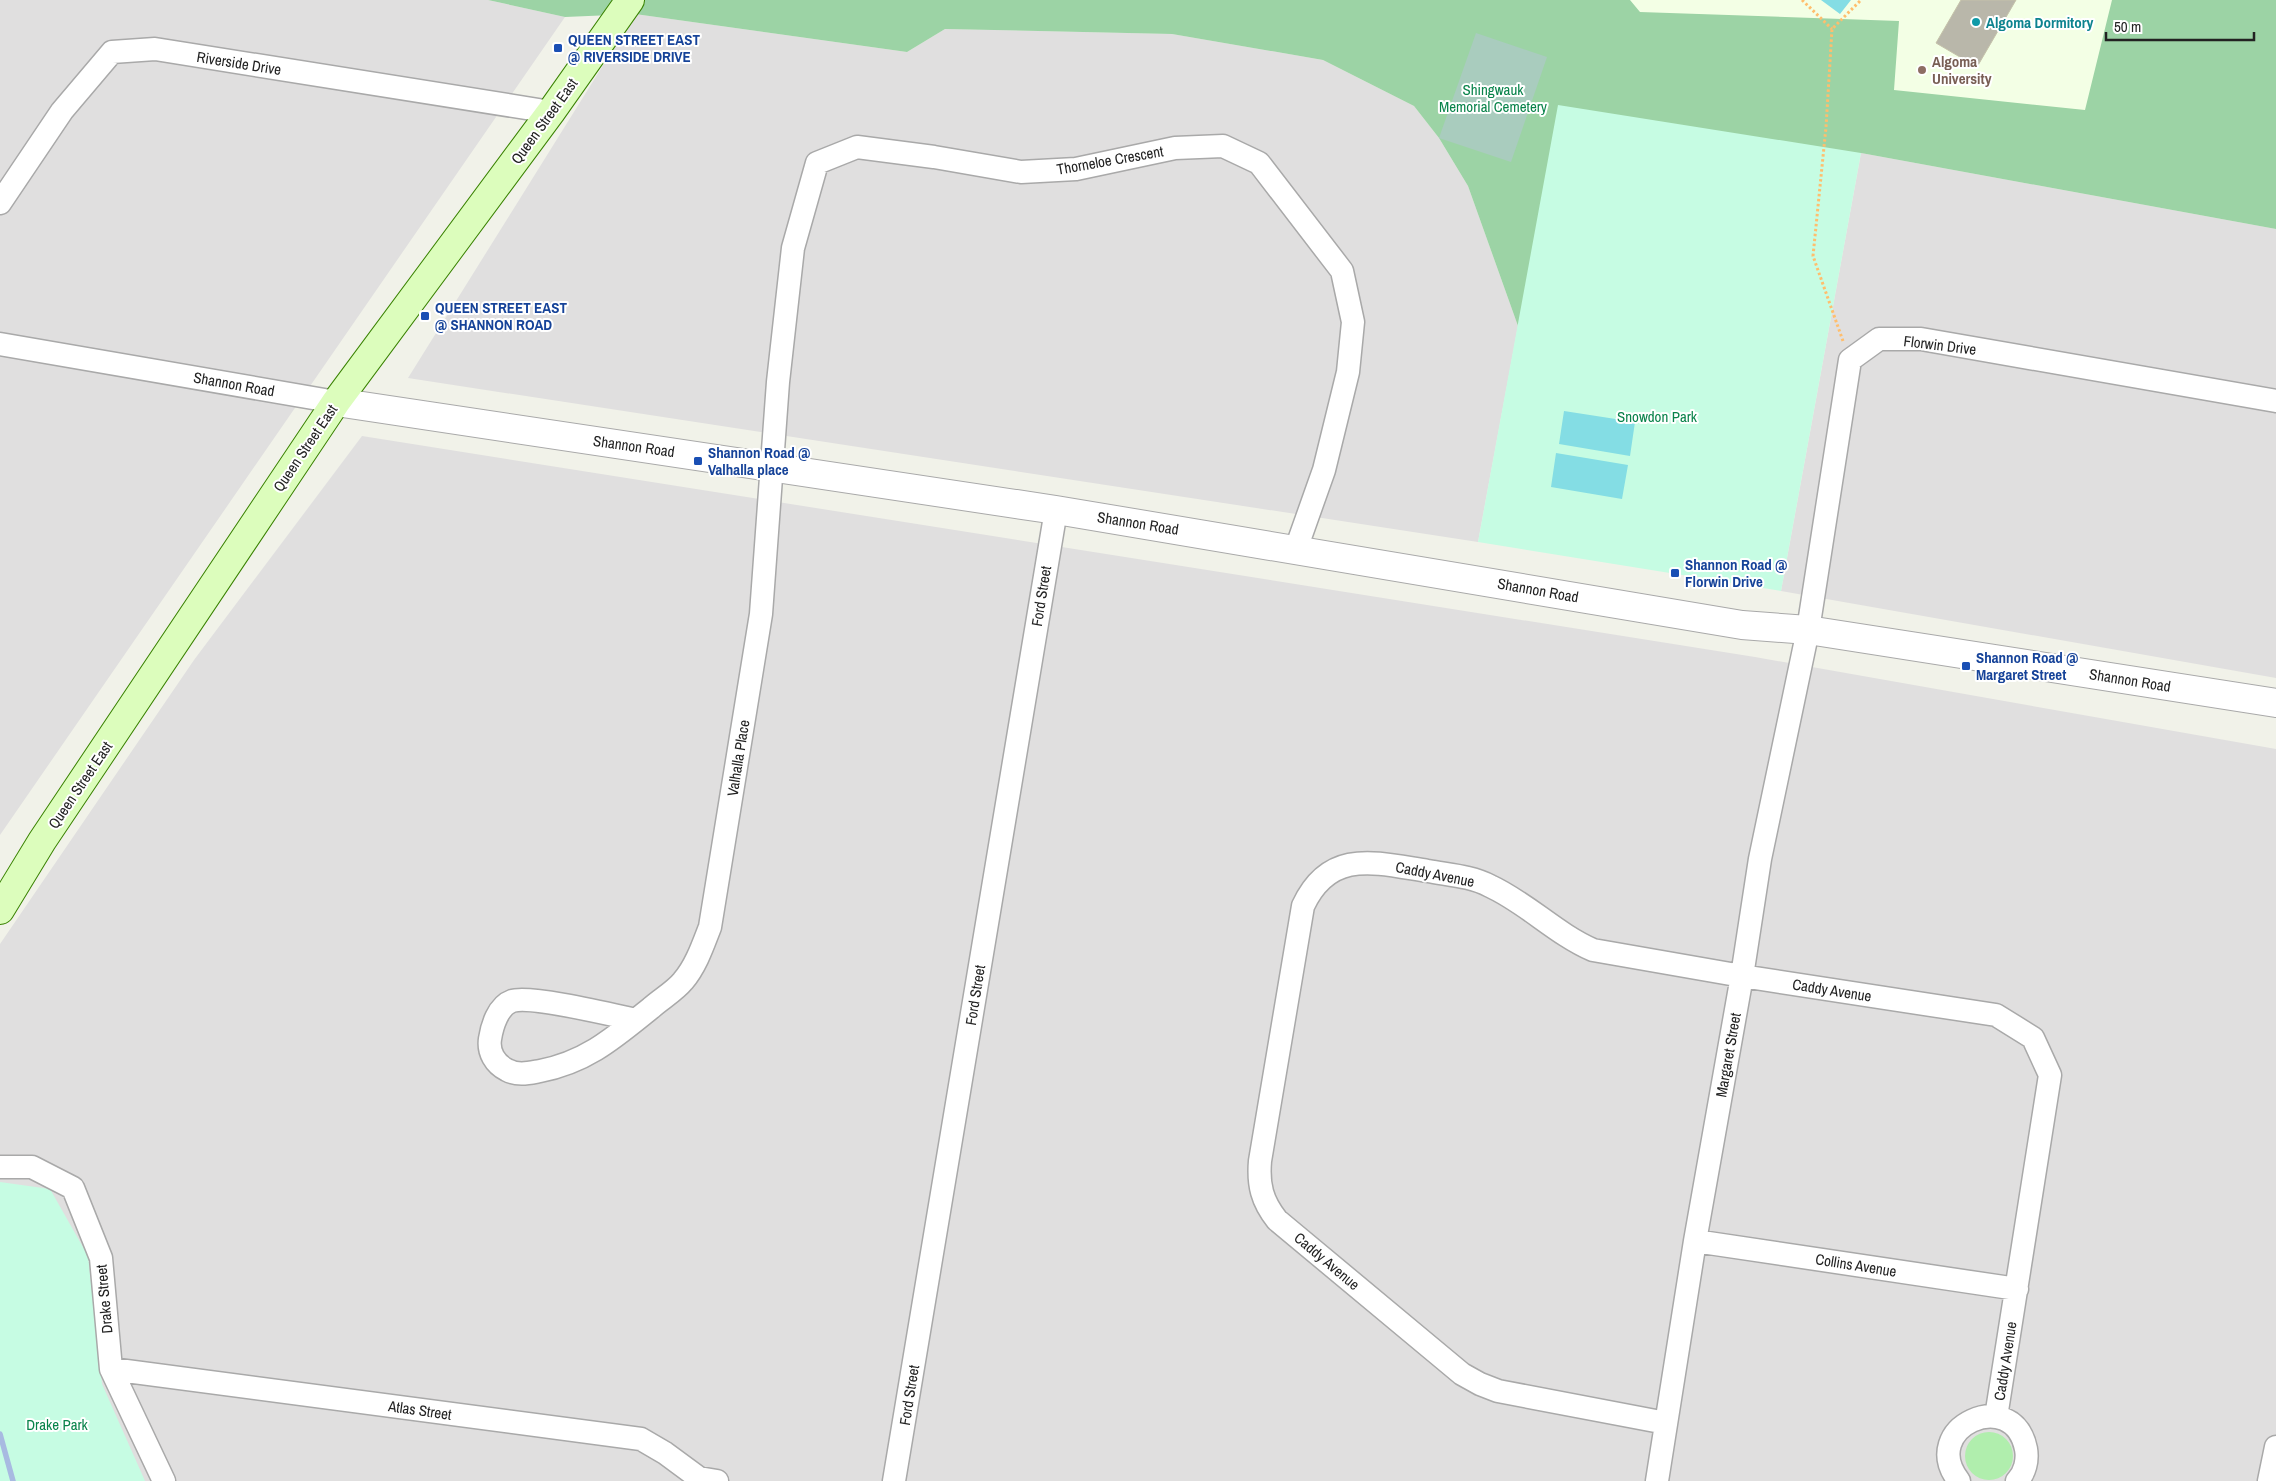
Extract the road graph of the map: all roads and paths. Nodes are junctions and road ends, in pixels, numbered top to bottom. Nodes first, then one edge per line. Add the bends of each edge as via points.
1 (630, 0) edge
2 (1802, 0) edge
3 (1861, 0) edge
4 (1832, 29) junction
5 (550, 112) junction
6 (0, 203) edge
7 (0, 344) edge
8 (1850, 360) junction
9 (2276, 401) edge
10 (336, 402) junction
11 (772, 466) junction
12 (1056, 510) junction
13 (1296, 549) junction
14 (1808, 630) junction
15 (2276, 703) edge
16 (0, 910) edge
17 (1742, 976) junction
18 (636, 1020) junction
19 (0, 1168) edge
20 (1695, 1241) junction
21 (2017, 1289) junction
22 (111, 1369) junction
23 (1996, 1417) junction
24 (1666, 1423) junction
25 (2276, 1448) edge
26 (164, 1481) edge
27 (711, 1481) edge
28 (894, 1481) edge
29 (1657, 1481) edge
30 (1959, 1481) edge
31 (2017, 1481) edge
32 (2269, 1481) edge

1 - 5 main road, Queen Street East
2 - 4 path
3 - 4 path
4 - 8 path via 1813,256
5 - 6 street, Riverside Drive via 154,50 112,52 62,112
5 - 10 main road, Queen Street East
7 - 10 street, Shannon Road
8 - 9 street, Florwin Drive via 1879,339 1921,339
8 - 14 street
10 - 11 street, Shannon Road
10 - 16 main road, Queen Street East
11 - 12 street, Shannon Road
11 - 13 street, Thorneloe Crescent via 793,248 817,163 857,147 1021,172 1076,169 1175,148 1224,146 1259,162 1342,271 1353,322 1348,372 1327,461
11 - 18 street, Valhalla Place via 761,614 710,927 700,955 683,982
12 - 13 street, Shannon Road
12 - 28 street, Ford Street
13 - 14 street, Shannon Road via 1742,625
14 - 15 street, Shannon Road
14 - 17 street, Margaret Street via 1760,859
17 - 20 street, Margaret Street
17 - 21 street, Caddy Avenue via 1996,1015 2033,1038 2050,1075
17 - 24 street, Caddy Avenue via 1593,950 1572,941 1490,886 1473,879 1376,863 1339,868 1321,878 1310,891 1298,927 1258,1180 1269,1209 1278,1220 1462,1374 1480,1384
18 - 18 street, Valhalla Place via 573,1007 511,1001 498,1012 489,1044 492,1058 506,1070 521,1074 559,1067 596,1051
19 - 22 street, Drake Street via 32,1167 73,1188 101,1258
20 - 21 street, Collins Avenue
20 - 24 street, Margaret Street
21 - 23 street, Caddy Avenue
22 - 26 street, Drake Street
22 - 27 street, Atlas Street via 640,1439 699,1478
23 - 30 street, Caddy Avenue via 1983,1416 1971,1420 1953,1437 1949,1463
23 - 31 street, Caddy Avenue via 2008,1421 2024,1441 2025,1467
24 - 29 street, Margaret Street
25 - 32 street

